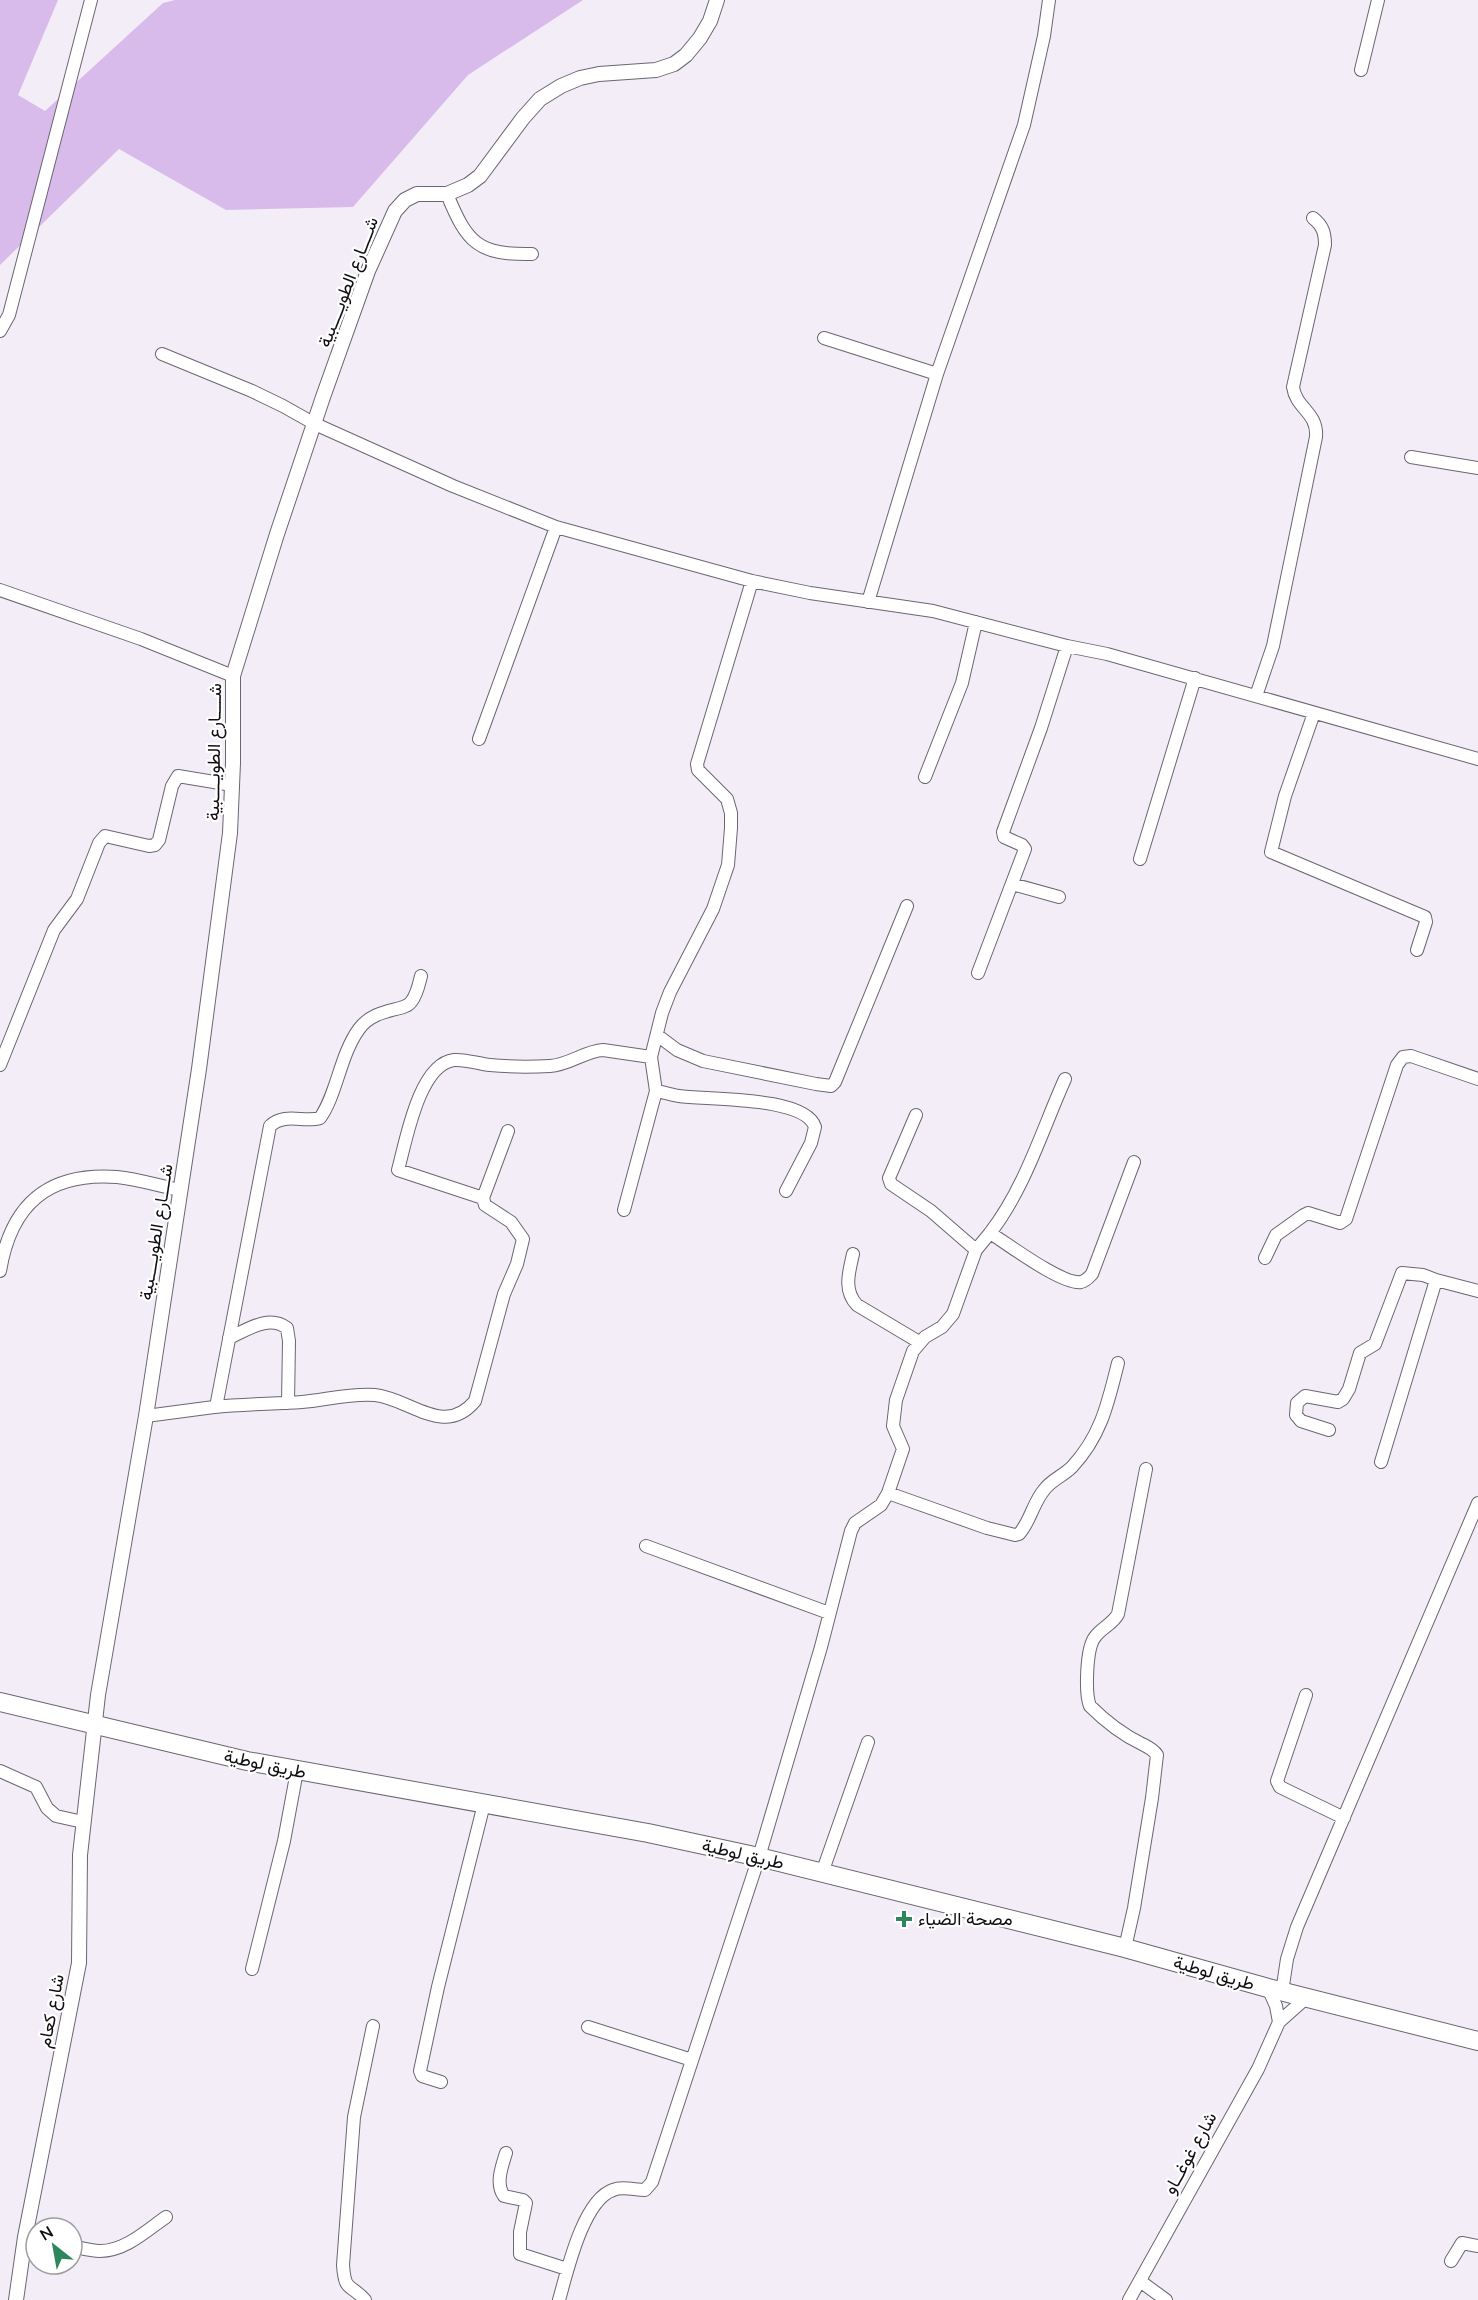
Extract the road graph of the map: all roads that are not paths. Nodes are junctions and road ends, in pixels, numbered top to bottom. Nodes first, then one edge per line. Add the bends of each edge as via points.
1 (91, 0) edge
2 (717, 0) edge
3 (1049, 0) edge
4 (1378, 0) edge
5 (1361, 70) dead end
6 (447, 194) junction
7 (1313, 218) dead end
8 (532, 254) dead end
9 (0, 331) edge
10 (824, 338) dead end
11 (162, 354) dead end
12 (937, 374) junction
13 (315, 424) junction
14 (1411, 457) dead end
15 (1478, 468) edge
16 (556, 527) junction
17 (752, 581) junction
18 (0, 590) edge
19 (868, 602) junction
20 (976, 622) junction
21 (1067, 646) junction
22 (233, 676) junction
23 (1195, 678) junction
24 (1256, 696) junction
25 (1314, 713) junction
26 (479, 740) dead end
27 (1478, 759) edge
28 (925, 777) dead end
29 (232, 785) junction
30 (1140, 859) dead end
31 (1012, 884) junction
32 (1059, 897) dead end
33 (907, 906) dead end
34 (1417, 950) dead end
35 (978, 973) dead end
36 (421, 976) dead end
37 (657, 1035) junction
38 (651, 1058) junction
39 (0, 1065) edge
40 (1065, 1079) dead end
41 (1478, 1079) edge
42 (656, 1091) junction
43 (916, 1115) dead end
44 (508, 1131) dead end
45 (1134, 1162) dead end
46 (180, 1190) junction
47 (786, 1191) dead end
48 (483, 1198) junction
49 (624, 1210) dead end
50 (990, 1233) junction
51 (976, 1250) junction
52 (853, 1254) dead end
53 (2, 1256) edge
54 (1265, 1258) dead end
55 (0, 1272) edge
56 (1436, 1280) junction
57 (1478, 1291) edge
58 (229, 1338) junction
59 (919, 1342) junction
60 (1118, 1363) dead end
61 (288, 1403) junction
62 (216, 1407) junction
63 (146, 1416) junction
64 (1329, 1430) dead end
65 (1381, 1462) dead end
66 (1146, 1469) dead end
67 (888, 1493) junction
68 (1477, 1509) edge
69 (646, 1546) dead end
70 (829, 1614) junction
71 (1306, 1695) dead end
72 (0, 1702) edge
73 (95, 1726) junction
74 (868, 1742) dead end
75 (0, 1771) edge
76 (297, 1771) junction
77 (484, 1804) junction
78 (1344, 1818) junction
79 (83, 1822) junction
80 (759, 1857) junction
81 (822, 1873) junction
82 (1125, 1948) junction
83 (252, 1969) dead end
84 (1275, 1990) junction
85 (1306, 1998) junction
86 (1279, 2022) junction
87 (373, 2026) dead end
88 (588, 2027) dead end
89 (1478, 2041) edge
90 (692, 2060) junction
91 (441, 2082) dead end
92 (506, 2153) dead end
93 (35, 2216) edge
94 (166, 2217) dead end
95 (1478, 2246) edge
96 (84, 2248) edge
97 (1451, 2261) dead end
98 (24, 2267) edge
99 (567, 2269) junction
100 (1140, 2281) junction
101 (16, 2300) edge
102 (365, 2300) edge
103 (559, 2300) edge
104 (1129, 2300) edge
105 (1166, 2300) edge

1 - 9 street via 9,315
2 - 6 street, شــــارع الطويــــبية via 700,38 674,64 656,70 599,74 561,86 540,99 480,176
3 - 12 street via 1024,125
4 - 5 street
6 - 8 street via 458,220 475,242 504,254
6 - 13 street, شــــارع الطويــــبية via 417,194 395,211 368,271
7 - 24 street via 1325,233 1325,245 1293,387 1296,398 1315,422 1316,437 1273,646
10 - 12 street
11 - 13 street via 283,406
12 - 19 street
13 - 16 street
13 - 22 street, شــــارع الطويــــبية
14 - 15 street
16 - 17 street
16 - 26 street
17 - 19 street
17 - 37 street via 697,764 698,770 727,799 732,828 729,865 713,909 670,992
18 - 22 street
19 - 20 street
20 - 21 street
20 - 28 street via 962,683
21 - 23 street
21 - 31 street via 1003,832 1025,849
22 - 29 street, شــــارع الطويــــبية
23 - 24 street
23 - 30 street
24 - 25 street
25 - 27 street
25 - 34 street via 1285,796 1271,852 1425,917
29 - 39 street via 178,776 155,845 105,836 99,843 77,899 54,930
29 - 46 street, شــــارع الطويــــبية via 230,833 200,1069
31 - 32 street
31 - 35 street
33 - 37 street via 831,1086 703,1061 677,1050
36 - 58 street via 411,1003 374,1015 359,1028 320,1118 290,1118 270,1126
37 - 38 street
38 - 42 street
38 - 48 street via 597,1050 553,1066 506,1067 453,1060 439,1066 422,1088 398,1170
40 - 50 street via 1025,1172
41 - 54 street via 1411,1056 1403,1057 1397,1065 1346,1219 1340,1222 1308,1213 1276,1235
42 - 47 street via 764,1103 799,1111 810,1118 815,1127 811,1143
42 - 49 street
43 - 51 street via 891,1184 931,1211
44 - 48 street
45 - 50 street via 1092,1274 1084,1281 1061,1277
46 - 53 street via 118,1178 73,1179 54,1186 23,1209
46 - 63 street, شــــارع الطويــــبية
48 - 61 street via 485,1205 511,1222 523,1239 470,1407 449,1418 374,1395
50 - 51 street
51 - 59 street via 953,1314 942,1327
52 - 59 street via 847,1282 852,1299
53 - 55 street
56 - 57 street
56 - 64 street via 1402,1273 1375,1344 1360,1353 1347,1394 1338,1401 1305,1396 1298,1402 1299,1419
56 - 65 street
58 - 61 street via 268,1322 287,1328
58 - 62 street
59 - 67 street via 896,1400 893,1426 903,1449
60 - 67 street via 1096,1435 1071,1468 1043,1491 1019,1534 987,1528
61 - 62 street
62 - 63 street
63 - 73 street, شــــارع الطويــــبية
66 - 82 street via 1118,1614 1091,1644 1087,1675 1090,1706 1107,1723 1157,1755
67 - 70 street via 881,1505 855,1523
68 - 78 street
69 - 70 street
70 - 80 street
71 - 78 street via 1277,1781 1280,1787
72 - 73 main road, طريق لوطية
73 - 76 main road, طريق لوطية
73 - 79 street, شارع كعام
74 - 81 street
75 - 79 street via 36,1786 47,1808 57,1816
76 - 77 main road, طريق لوطية
76 - 83 street
77 - 80 main road, طريق لوطية
77 - 91 street via 420,2072
78 - 84 street via 1297,1927
79 - 93 street, شارع كعام via 79,1963
80 - 81 main road, طريق لوطية
80 - 90 street
81 - 82 main road, طريق لوطية
82 - 84 main road, طريق لوطية
84 - 85 main road, طريق لوطية
84 - 86 street
85 - 86 street
85 - 89 main road, طريق لوطية
86 - 100 street, شارع غوغــاو via 1258,2069
87 - 102 street via 354,2117 343,2265 344,2281
88 - 90 street
90 - 99 street via 651,2186 645,2190 615,2189 600,2198
92 - 99 street via 501,2191 504,2196 526,2204 520,2253
94 - 96 street via 117,2249
95 - 97 street via 1462,2243
98 - 101 street, شارع كعام
99 - 103 street
100 - 104 street, شارع غوغــاو
100 - 105 street

